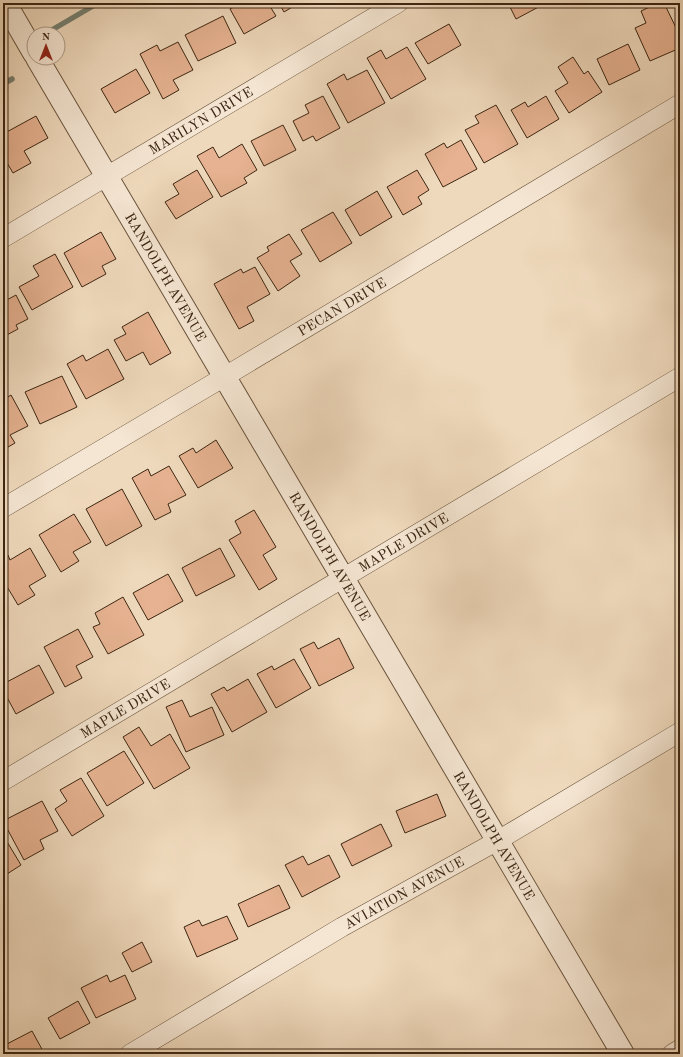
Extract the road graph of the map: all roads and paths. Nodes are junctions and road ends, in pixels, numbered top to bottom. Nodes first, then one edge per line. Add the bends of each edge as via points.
1 (4, 3) edge
2 (398, 3) edge
3 (26, 40) edge
4 (42, 66) edge
5 (680, 104) edge
6 (107, 177) junction
7 (3, 238) edge
8 (224, 377) junction
9 (680, 377) edge
10 (3, 508) edge
11 (343, 578) junction
12 (680, 732) edge
13 (3, 782) edge
14 (497, 841) junction
15 (680, 1049) edge
16 (130, 1054) edge
17 (623, 1054) edge
18 (672, 1054) edge

1 - 3 street
2 - 6 street, MARILYN DRIVE
4 - 6 street, RANDOLPH AVENUE
5 - 8 street, PECAN DRIVE
6 - 7 street, MARILYN DRIVE
6 - 8 street, RANDOLPH AVENUE
8 - 10 street, PECAN DRIVE
8 - 11 street, RANDOLPH AVENUE
9 - 11 street, MAPLE DRIVE
11 - 13 street, MAPLE DRIVE
11 - 14 street, RANDOLPH AVENUE
12 - 14 street, AVIATION AVENUE
14 - 16 street, AVIATION AVENUE via 342,927
14 - 17 street, RANDOLPH AVENUE
15 - 18 street

